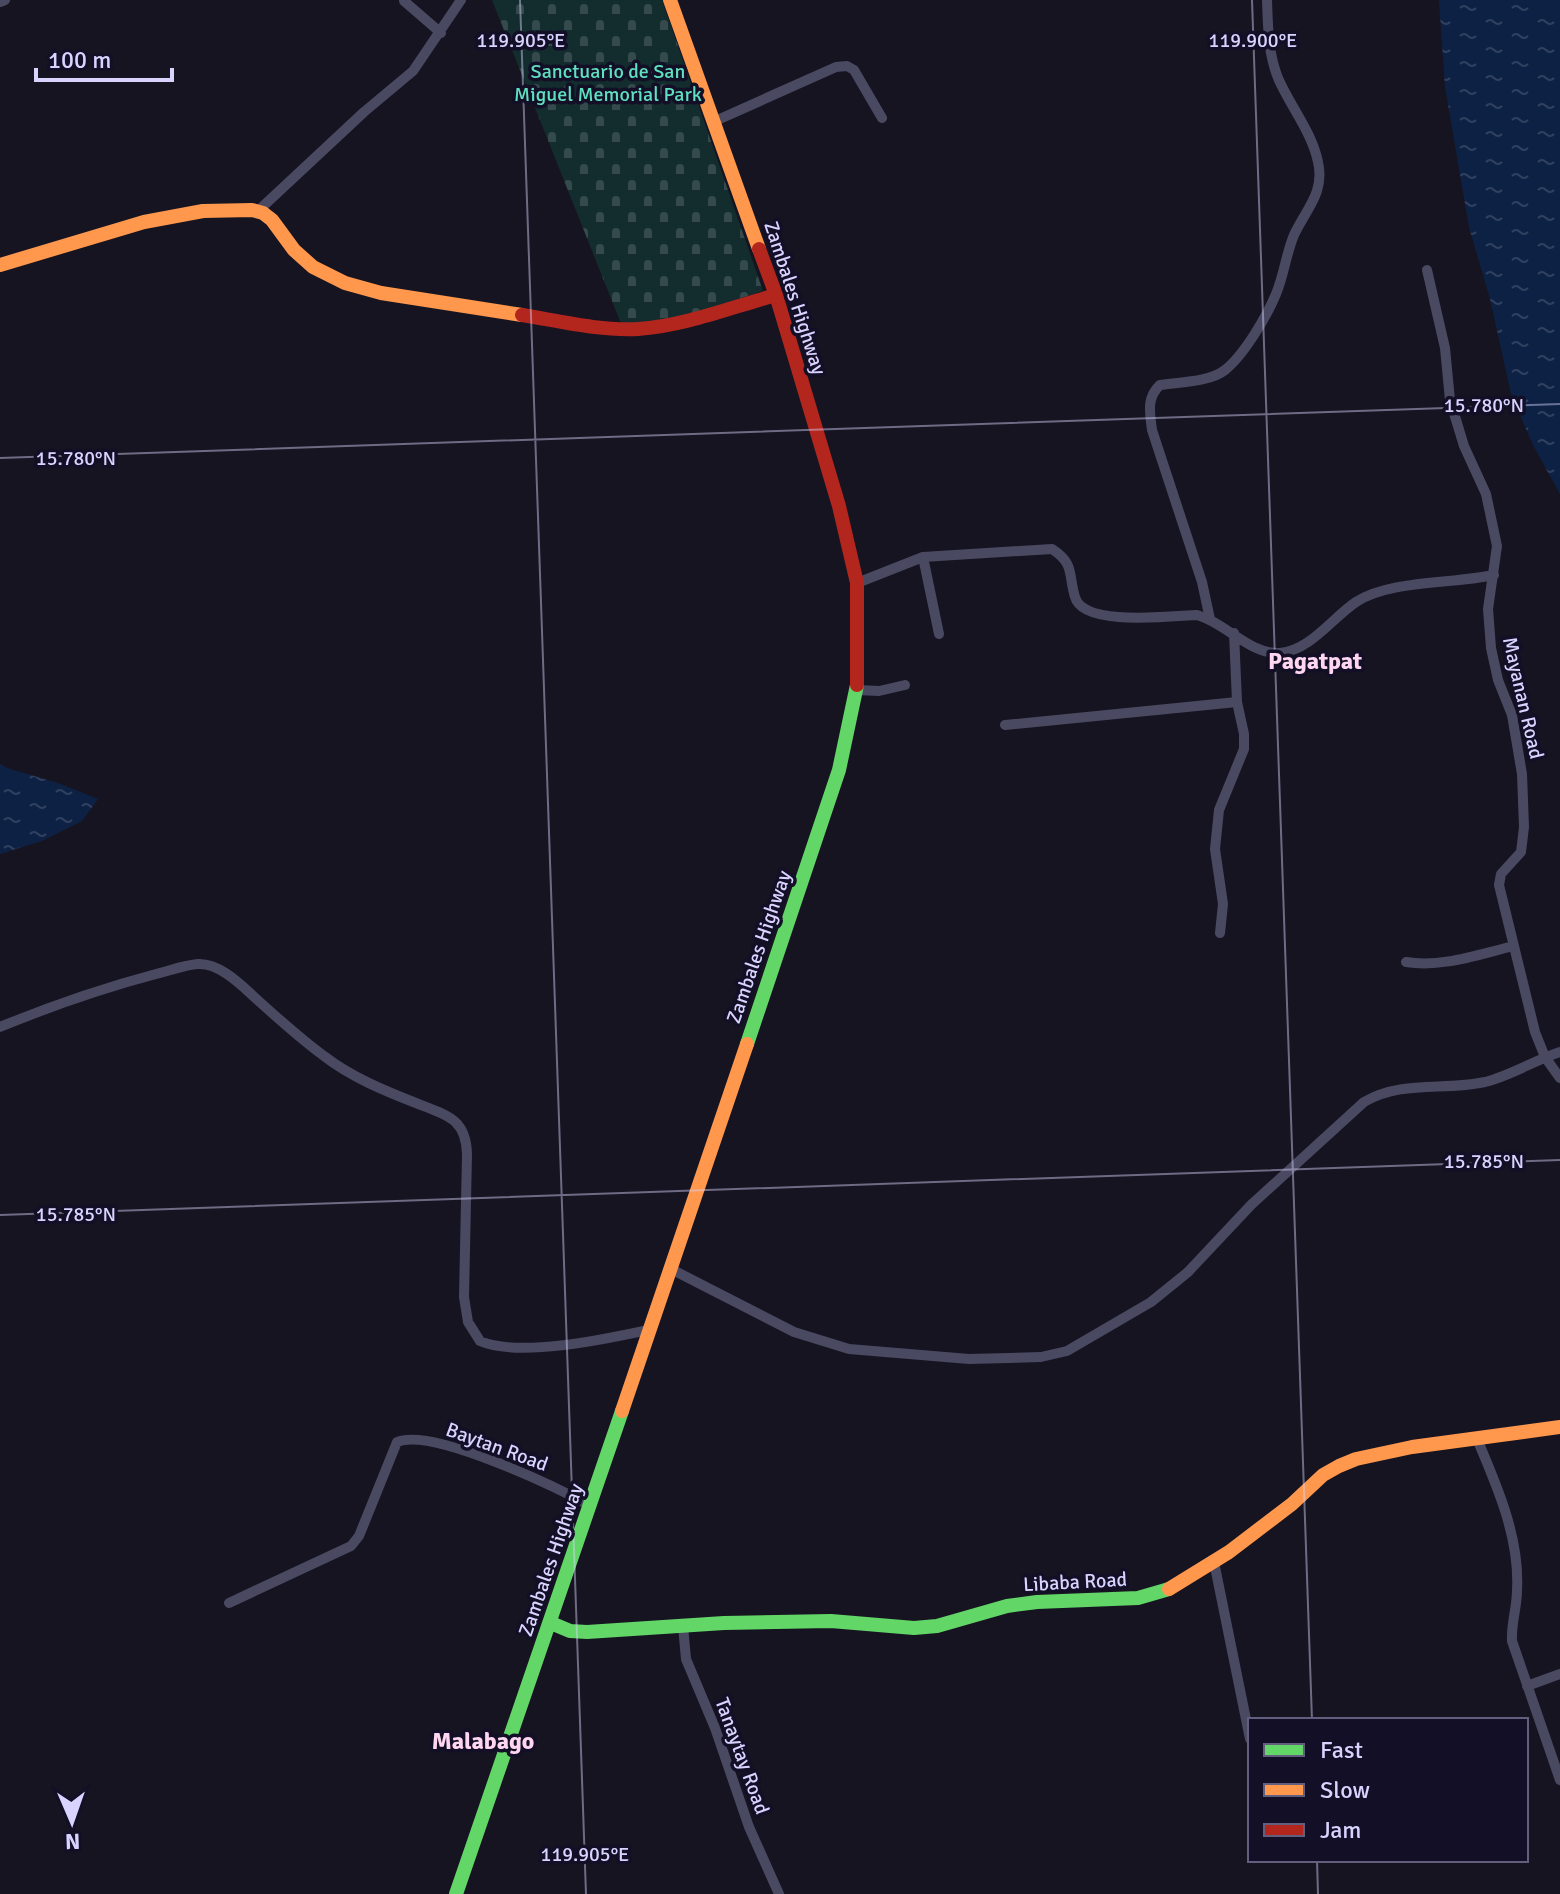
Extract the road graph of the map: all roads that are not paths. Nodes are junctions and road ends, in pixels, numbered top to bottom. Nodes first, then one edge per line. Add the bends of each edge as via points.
1 (461, 0) edge
2 (670, 0) edge
3 (1267, 0) edge
4 (404, 1) edge
5 (441, 33) junction
6 (882, 118) dead end
7 (713, 122) junction
8 (259, 210) junction
9 (0, 265) edge
10 (1427, 270) dead end
11 (776, 295) junction
12 (923, 557) junction
13 (1494, 575) junction
14 (857, 583) junction
15 (1210, 619) junction
16 (1234, 633) junction
17 (939, 634) dead end
18 (905, 685) dead end
19 (857, 690) junction
20 (1237, 702) junction
21 (1005, 725) dead end
22 (1220, 933) dead end
23 (1514, 946) junction
24 (1406, 962) dead end
25 (0, 1027) edge
26 (1560, 1052) edge
27 (1545, 1057) junction
28 (1560, 1078) edge
29 (671, 1269) junction
30 (648, 1330) junction
31 (1560, 1427) edge
32 (1477, 1439) junction
33 (591, 1506) junction
34 (1214, 1562) junction
35 (229, 1603) dead end
36 (551, 1623) junction
37 (683, 1626) junction
38 (1560, 1674) edge
39 (1527, 1686) junction
40 (1248, 1729) edge
41 (1560, 1780) edge
42 (456, 1894) edge
43 (779, 1894) edge

1 - 5 street
2 - 7 main road, Zambales Highway
3 - 15 street via 1270,55 1318,161 1320,184 1295,232 1277,293 1254,335 1217,375 1160,385 1149,405
4 - 5 street
5 - 8 street via 413,71
6 - 7 street via 847,66
7 - 11 main road, Zambales Highway
8 - 9 main road via 160,216
8 - 11 main road via 320,273 381,293 638,329
10 - 13 street, Mayanan Road via 1445,348 1450,400 1486,494 1497,546
11 - 14 main road, Zambales Highway
12 - 14 street
12 - 15 street via 1052,549 1068,563 1075,598 1089,613
12 - 17 street
13 - 16 street via 1384,589 1357,601 1311,640 1282,653 1252,646
13 - 23 street, Mayanan Road via 1488,609 1491,648 1512,715 1522,774 1524,841 1499,885
14 - 19 main road, Zambales Highway
15 - 16 street
16 - 20 street
18 - 19 street
19 - 29 main road, Zambales Highway via 837,777
20 - 21 street
20 - 22 street via 1244,749 1219,810 1215,849 1223,904
23 - 24 street via 1446,962
23 - 27 street, Mayanan Road
25 - 30 street via 131,981 197,964 213,965 326,1058 384,1091 441,1112 463,1130 464,1297 468,1322 480,1341 553,1345
26 - 27 street
27 - 28 street, Mayanan Road
27 - 29 street via 1487,1081 1401,1087 1364,1102 1251,1205 1188,1272 1151,1302 1067,1351 969,1359 849,1349 794,1332
29 - 30 main road, Zambales Highway
30 - 33 main road, Zambales Highway
31 - 32 main road, Libaba Road
32 - 34 main road, Libaba Road via 1412,1447 1339,1466
32 - 39 street via 1505,1506 1518,1590 1512,1641
33 - 35 street, Baytan Road via 506,1466 405,1439 397,1442 351,1546
33 - 36 main road, Zambales Highway
34 - 37 main road, Libaba Road via 1172,1588 1138,1598 1007,1606 937,1626 836,1621
34 - 40 street
36 - 37 main road, Libaba Road via 587,1632
36 - 42 main road, Zambales Highway
37 - 43 street, Tanaytay Road via 686,1659
38 - 39 street
39 - 41 street

